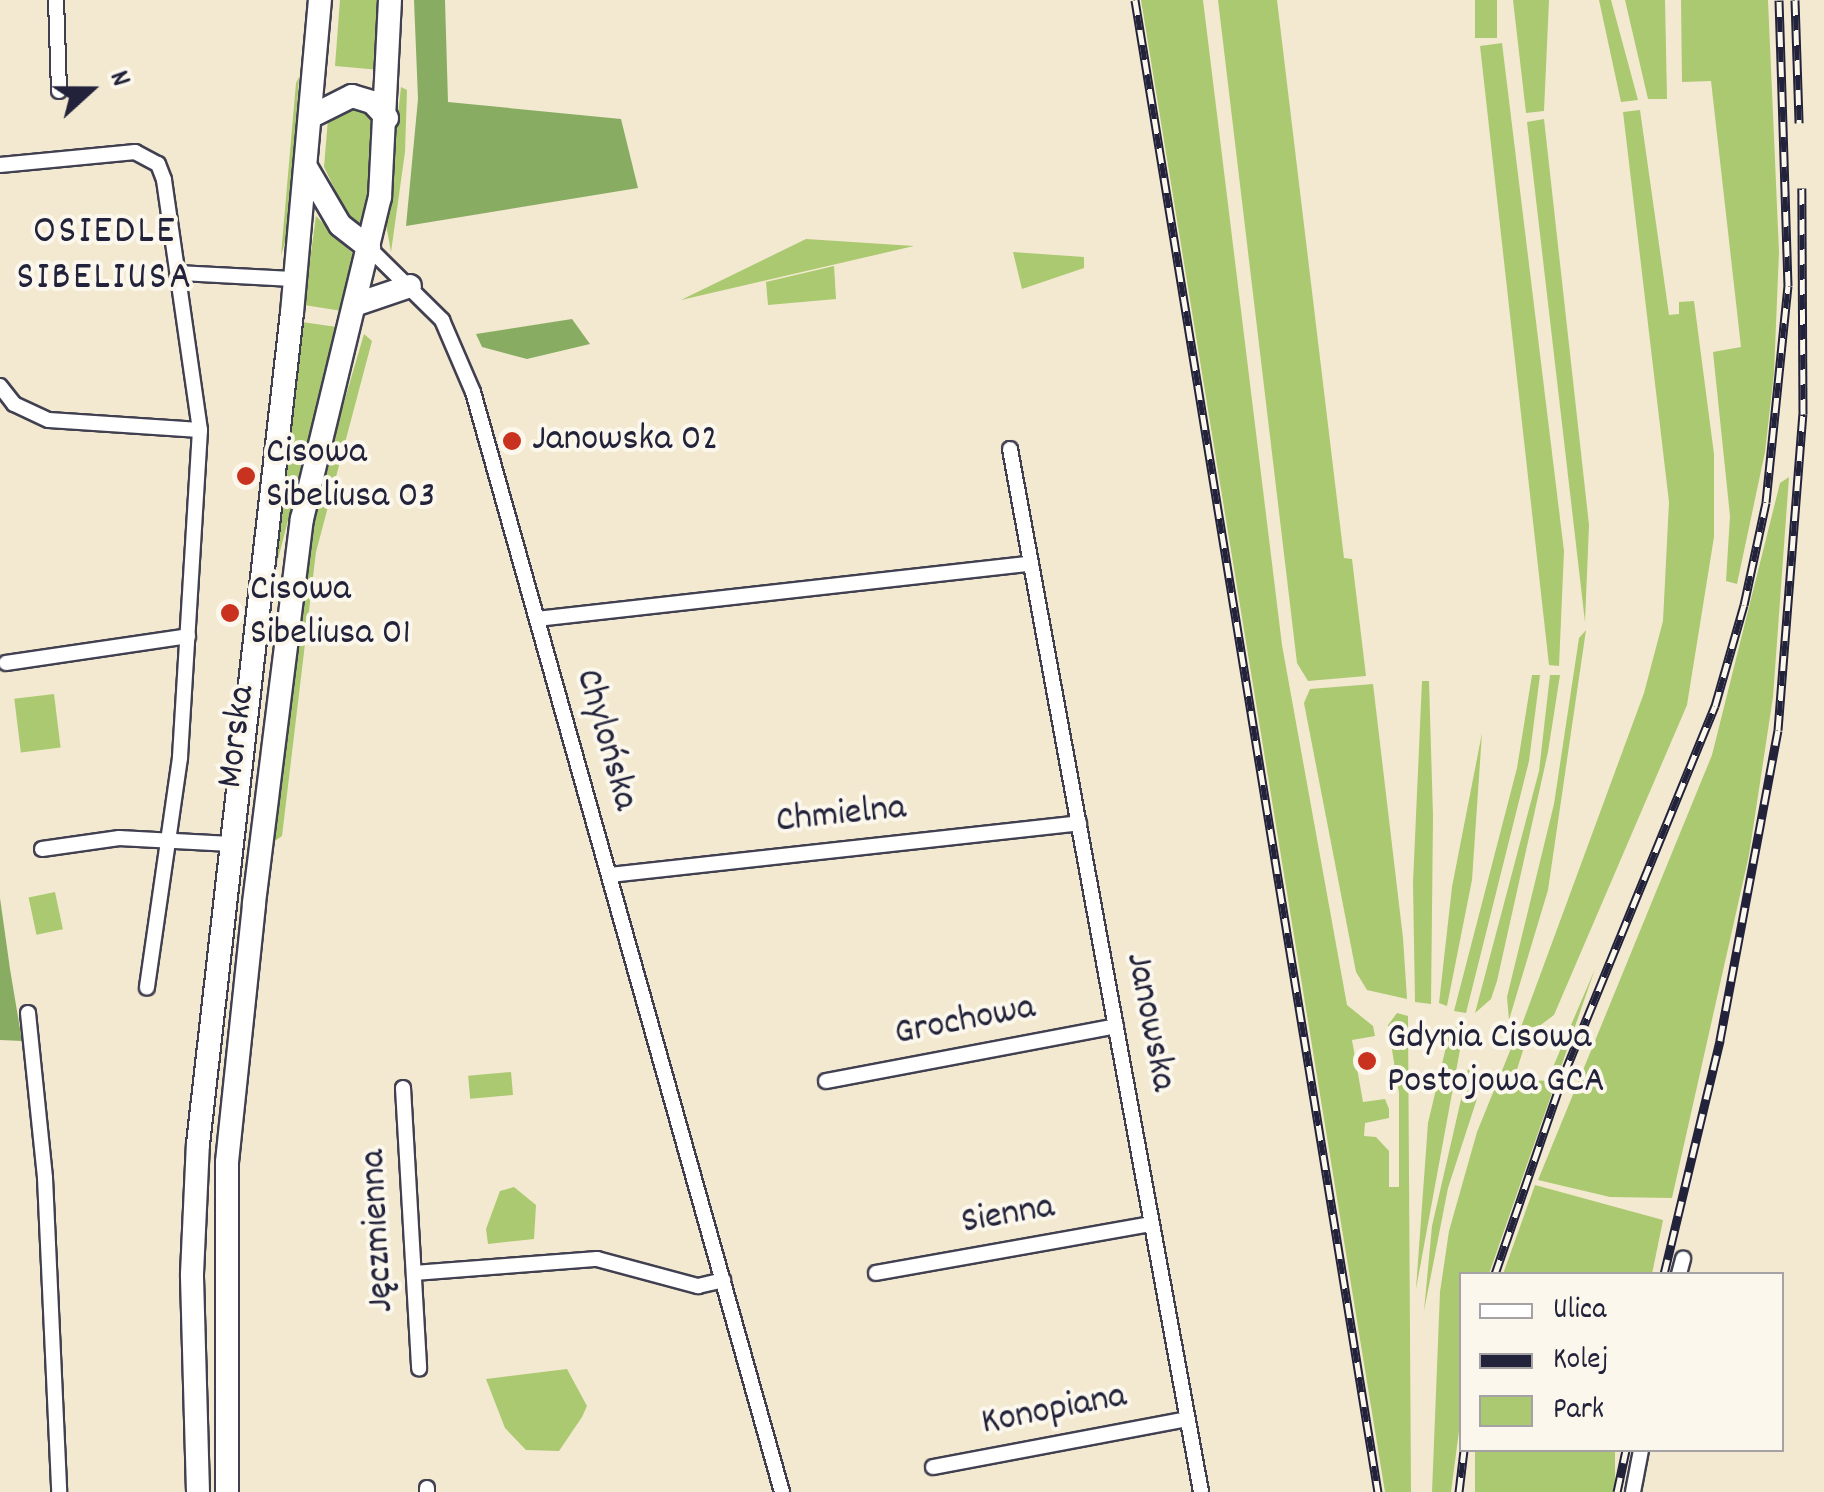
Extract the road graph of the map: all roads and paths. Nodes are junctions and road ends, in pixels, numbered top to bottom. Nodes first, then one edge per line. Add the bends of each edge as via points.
1 (56, 0) edge
2 (320, 0) edge
3 (390, 0) edge
4 (59, 91) dead end
5 (310, 117) junction
6 (387, 118) junction
7 (305, 164) junction
8 (0, 165) edge
9 (369, 248) junction
10 (179, 273) junction
11 (295, 279) junction
12 (410, 286) junction
13 (354, 305) junction
14 (0, 386) edge
15 (200, 430) junction
16 (1010, 449) dead end
17 (1031, 564) junction
18 (537, 619) junction
19 (188, 636) junction
20 (6, 662) dead end
21 (1079, 823) junction
22 (166, 842) junction
23 (231, 844) junction
24 (42, 849) dead end
25 (610, 875) junction
26 (146, 988) dead end
27 (28, 1013) dead end
28 (1116, 1026) junction
29 (826, 1081) dead end
30 (403, 1088) dead end
31 (1152, 1224) junction
32 (876, 1272) dead end
33 (414, 1274) junction
34 (723, 1280) junction
35 (419, 1369) dead end
36 (1187, 1419) junction
37 (1641, 1452) edge
38 (934, 1466) dead end
39 (60, 1492) edge
40 (198, 1492) edge
41 (228, 1492) edge
42 (782, 1492) edge
43 (1201, 1492) edge
44 (1633, 1492) edge

1 - 4 street
2 - 5 main road, Morska
3 - 6 main road, Morska
5 - 6 main road via 352,96 372,102
5 - 7 main road, Morska
6 - 9 main road, Morska
7 - 9 main road via 340,224
7 - 11 main road, Morska
8 - 10 street via 135,152 158,164
9 - 12 street, Chylońska
9 - 13 main road, Morska
10 - 11 street
10 - 15 street
11 - 23 main road, Morska
12 - 13 main road
12 - 18 street, Chylońska via 442,320 461,355
13 - 41 main road, Morska via 302,519 254,902 226,1181
14 - 15 street via 14,404 48,420
15 - 19 street
16 - 17 street, Janowska
17 - 18 street
17 - 21 street, Janowska
18 - 25 street, Chylońska
19 - 20 street
19 - 22 street via 180,758
21 - 25 street, Chmielna
21 - 28 street, Janowska
22 - 23 street
22 - 24 street via 98,839
22 - 26 street
23 - 40 main road, Morska via 198,1144 192,1274
25 - 34 street, Chylońska
27 - 39 street via 47,1207
28 - 29 street, Grochowa
28 - 31 street, Janowska
30 - 33 street, Jęczmienna
31 - 32 street, Sienna
31 - 36 street, Janowska
33 - 34 street via 598,1259 698,1286
33 - 35 street, Jęczmienna
34 - 42 street, Chylońska
36 - 38 street, Konopiana
36 - 43 street, Janowska
37 - 44 street

